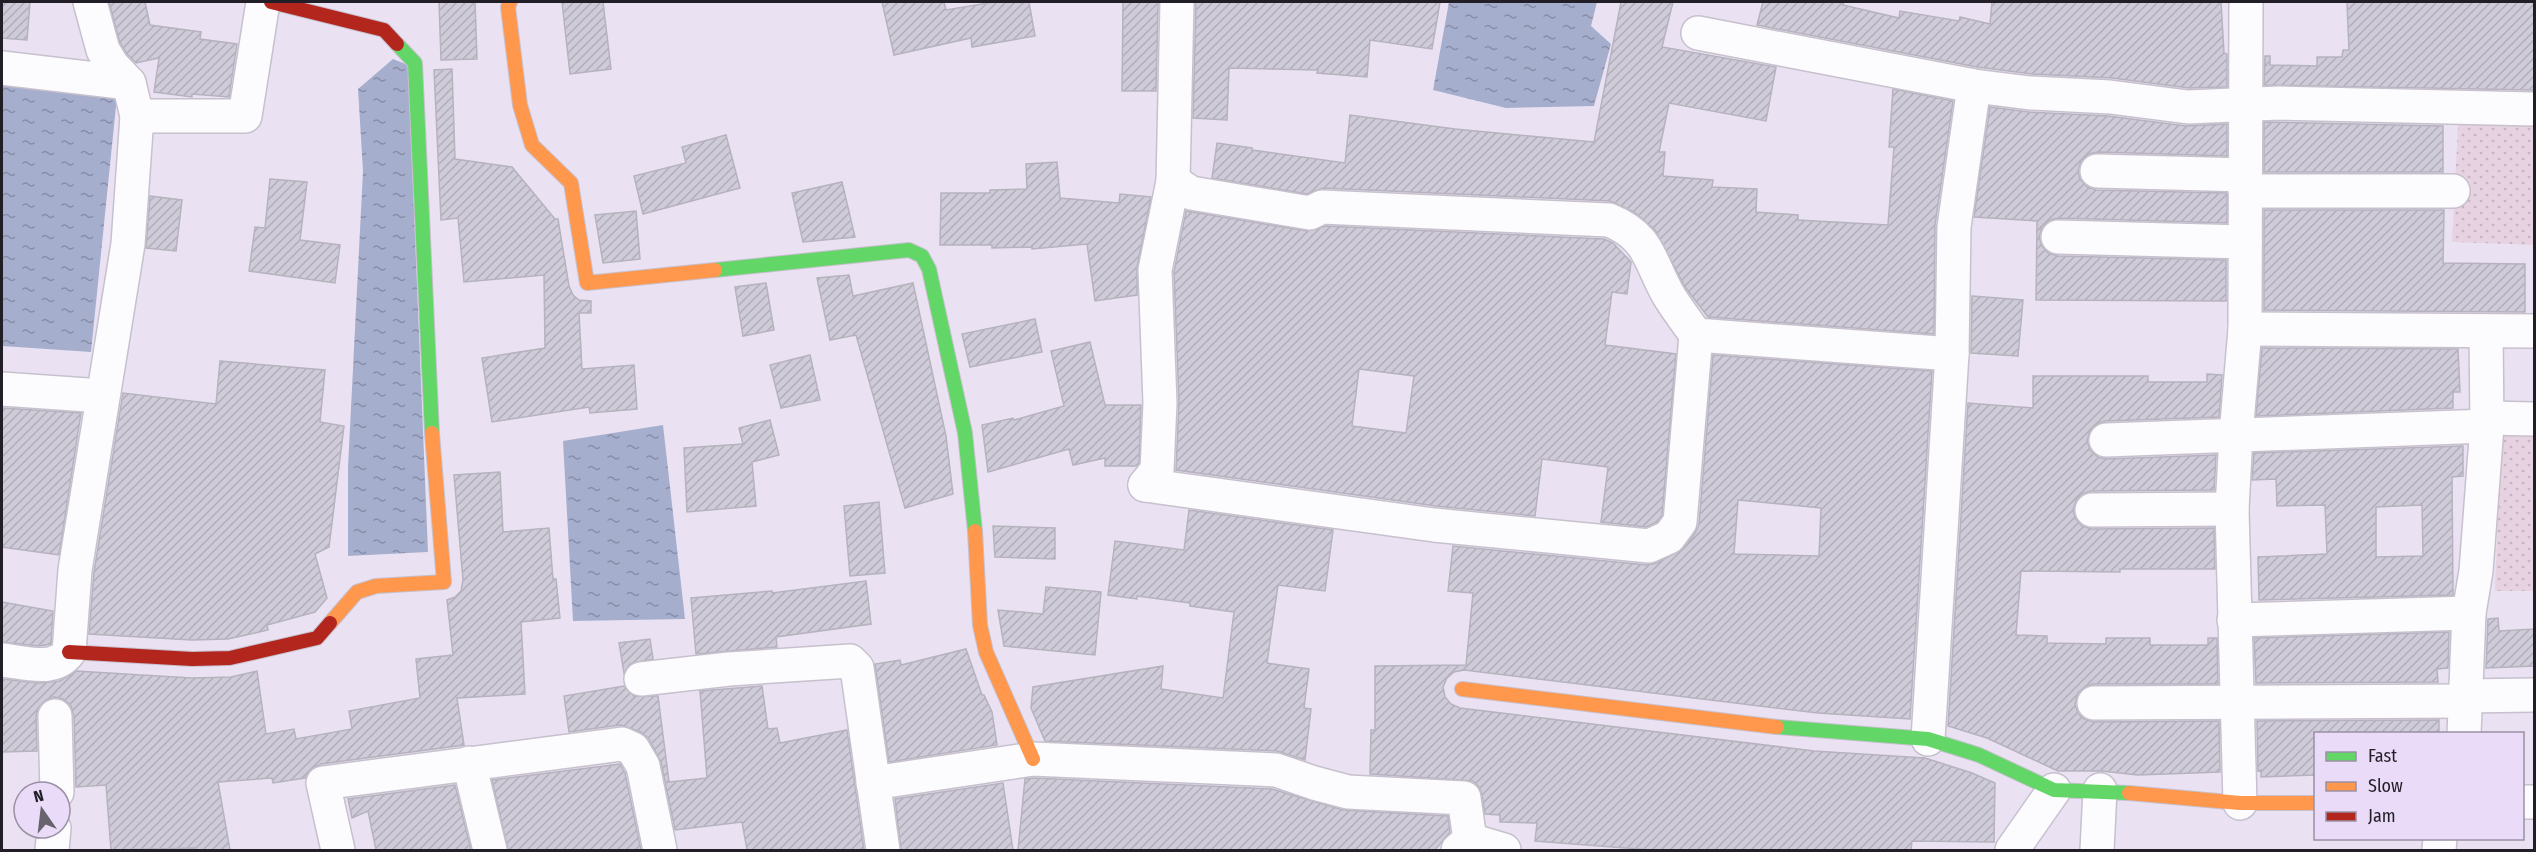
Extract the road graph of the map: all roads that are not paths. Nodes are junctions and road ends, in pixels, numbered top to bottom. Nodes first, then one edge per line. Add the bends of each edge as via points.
1 (90, 2) edge
2 (263, 2) edge
3 (271, 2) edge
4 (510, 2) edge
5 (1177, 2) edge
6 (2246, 2) edge
7 (1698, 33) dead end
8 (2, 68) edge
9 (129, 83) junction
10 (1974, 86) junction
11 (2246, 105) junction
12 (2535, 109) edge
13 (137, 116) junction
14 (2097, 171) dead end
15 (1173, 182) junction
16 (2245, 183) junction
17 (2453, 191) dead end
18 (2058, 237) dead end
19 (2245, 242) junction
20 (2245, 329) junction
21 (2486, 331) junction
22 (2535, 331) edge
23 (1696, 335) junction
24 (1952, 354) junction
25 (2, 389) edge
26 (102, 396) junction
27 (2535, 418) edge
28 (2487, 422) junction
29 (2236, 435) junction
30 (2106, 440) dead end
31 (2232, 509) junction
32 (2092, 510) dead end
33 (2469, 613) junction
34 (2234, 620) junction
35 (69, 652) junction
36 (2, 660) edge
37 (641, 678) dead end
38 (1462, 689) dead end
39 (2535, 695) edge
40 (2464, 698) junction
41 (2237, 702) junction
42 (2094, 703) dead end
43 (56, 716) dead end
44 (2464, 732) edge
45 (1928, 739) junction
46 (1033, 759) junction
47 (469, 763) junction
48 (57, 780) edge
49 (873, 783) junction
50 (2054, 790) junction
51 (2100, 790) junction
52 (2240, 802) junction
53 (2314, 803) edge
54 (1464, 845) edge
55 (338, 850) edge
56 (490, 850) edge
57 (660, 850) edge
58 (883, 850) edge
59 (1504, 850) edge
60 (2012, 850) edge
61 (2097, 850) edge

1 - 9 street via 103,50
2 - 13 street via 245,116
3 - 35 street via 384,30 415,63 432,439 444,582 376,586 357,592 317,638 230,658
4 - 46 street via 520,105 532,146 571,183 587,283 909,250 922,256 929,269 965,433 980,625 986,652
5 - 15 street
6 - 11 street
7 - 10 street
8 - 9 street
9 - 13 street
10 - 11 street via 2188,106
10 - 24 street via 1954,227
11 - 12 street
11 - 16 street
13 - 26 street via 128,244
14 - 16 street
15 - 23 street via 1191,193 1310,213 1322,207 1610,220 1625,226 1647,248 1669,296
15 - 23 street via 1155,270 1160,403 1157,470 1145,485 1434,525 1648,546 1669,537 1680,522
16 - 17 street
16 - 19 street
18 - 19 street
19 - 20 street
20 - 21 street
20 - 29 street
21 - 22 street
21 - 28 street
23 - 24 street
24 - 45 street
25 - 26 street
26 - 35 street via 75,570
27 - 28 street
28 - 29 street
28 - 33 street via 2476,571
29 - 30 street
29 - 31 street
31 - 32 street
31 - 34 street
33 - 34 street
33 - 40 street
34 - 41 street
35 - 36 street via 63,661 51,665
37 - 49 street via 850,661 857,668
38 - 45 street via 1816,732
39 - 40 street
40 - 41 street
40 - 44 street
41 - 42 street
41 - 52 street
43 - 48 street
45 - 50 street via 1979,755
46 - 49 street
46 - 54 street via 1276,770 1348,792 1464,798
47 - 55 street via 323,783
47 - 56 street
47 - 57 street via 622,744 633,749 643,766
49 - 58 street
50 - 51 street
50 - 60 street
51 - 52 street
51 - 61 street
52 - 53 street
54 - 59 street

